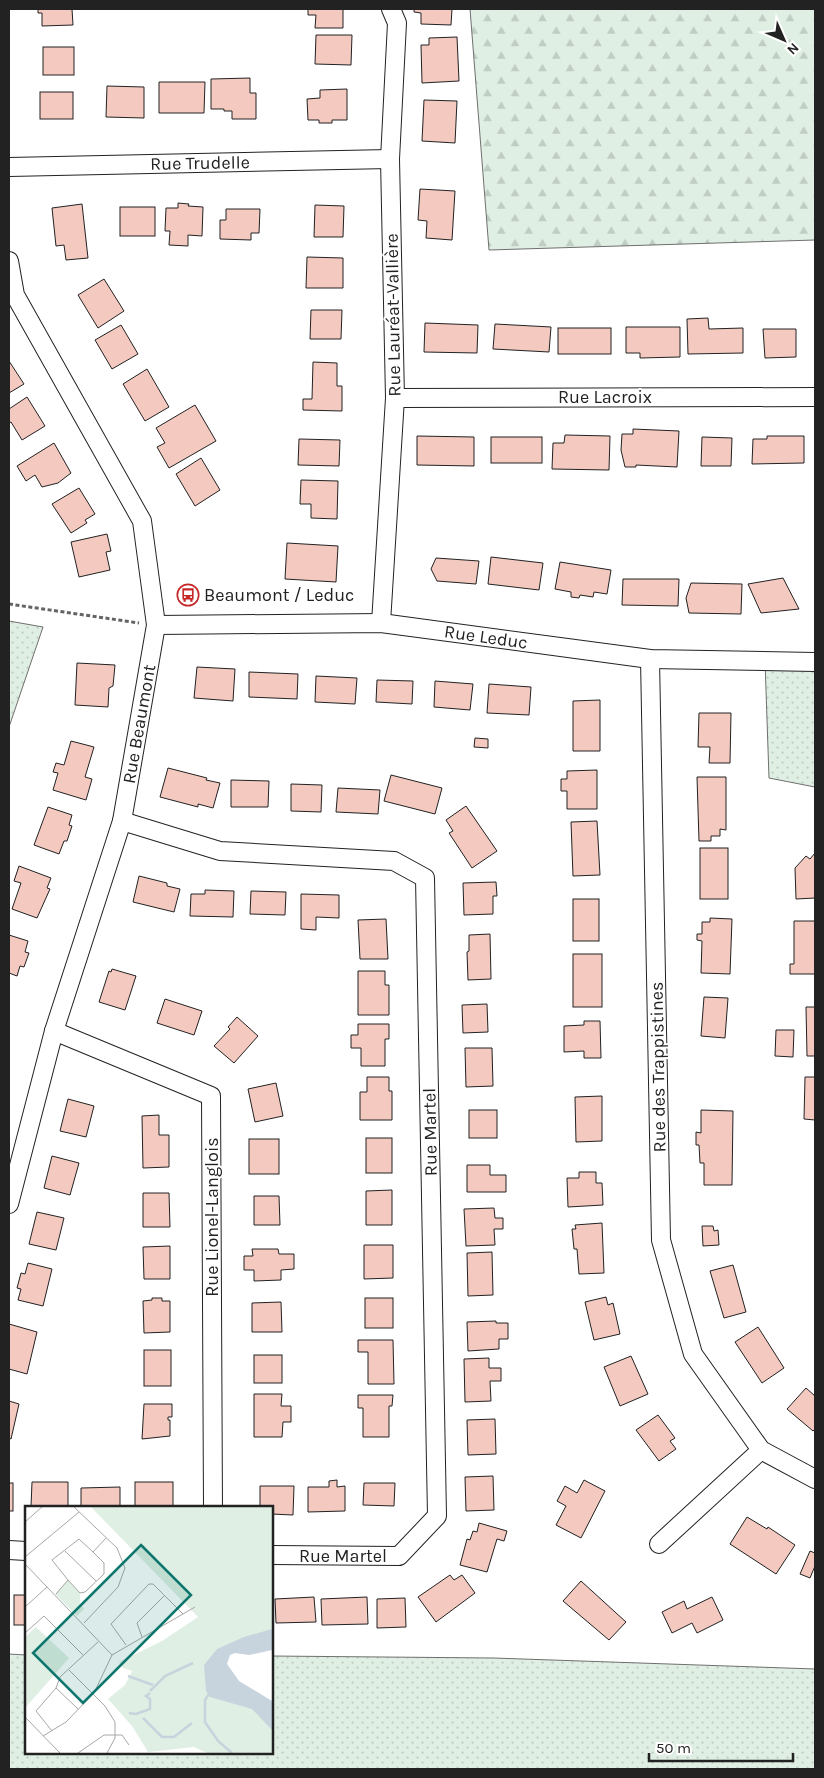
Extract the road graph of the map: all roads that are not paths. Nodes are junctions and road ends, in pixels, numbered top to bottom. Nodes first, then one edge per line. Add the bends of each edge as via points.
1 (391, 9) edge
2 (390, 160) junction
3 (9, 167) edge
4 (9, 262) edge
5 (815, 397) edge
6 (395, 398) junction
7 (381, 623) junction
8 (156, 625) junction
9 (650, 659) junction
10 (815, 662) edge
11 (122, 821) junction
12 (54, 1031) junction
13 (9, 1204) edge
14 (761, 1450) junction
15 (815, 1479) edge
16 (213, 1506) edge
17 (659, 1544) dead end
18 (9, 1550) edge
19 (25, 1551) edge
20 (272, 1555) edge

1 - 2 street, Rue Lauréat-Vallière via 397,23
2 - 3 street, Rue Trudelle
2 - 6 street, Rue Lauréat-Vallière
4 - 8 street, Rue Beaumont via 15,295 142,521
5 - 6 street, Rue Lacroix
6 - 7 street, Rue Lauréat-Vallière
7 - 8 street, Rue Leduc
7 - 9 street, Rue Leduc
8 - 11 street, Rue Beaumont
9 - 10 street, Rue Leduc
9 - 14 street, Rue des Trappistines via 661,1240 693,1354
11 - 12 street, Rue Beaumont
11 - 20 street, Rue Martel via 220,851 394,861 425,878 437,1516 399,1556
12 - 13 street, Rue Beaumont
12 - 16 street, Rue Lionel-Langlois via 211,1096
14 - 15 street, Rue des Trappistines
14 - 17 street
18 - 19 street

